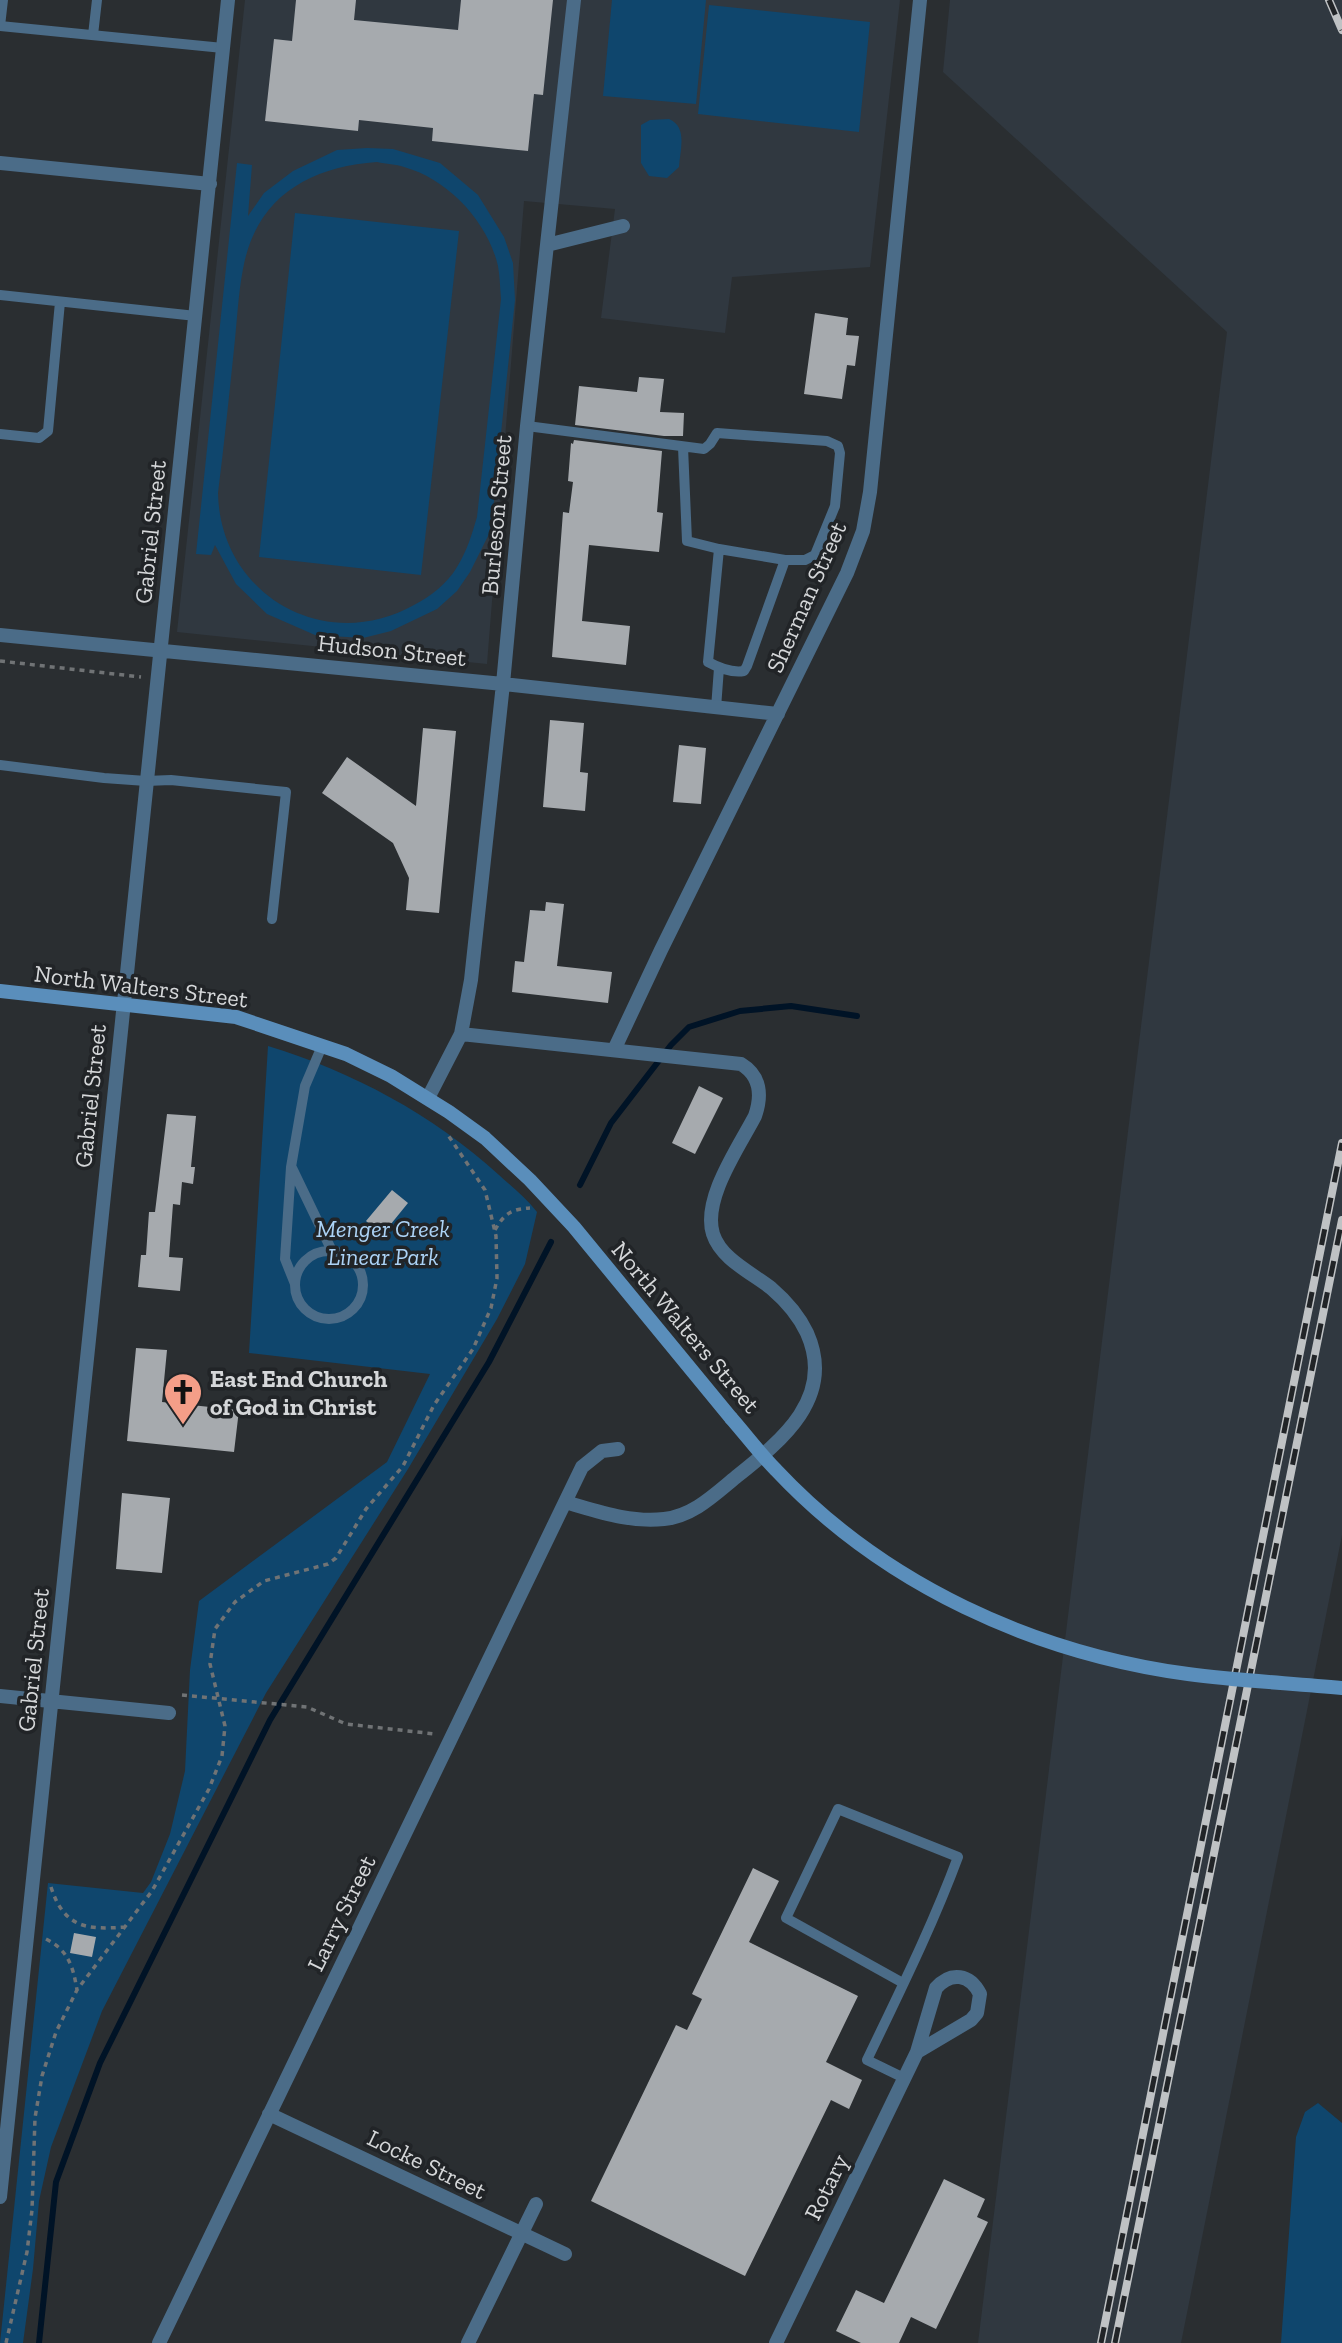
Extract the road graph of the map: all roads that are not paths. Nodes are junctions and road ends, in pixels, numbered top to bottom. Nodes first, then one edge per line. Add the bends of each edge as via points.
1 (3, 0) edge
2 (97, 0) edge
3 (228, 0) edge
4 (574, 0) edge
5 (920, 0) edge
6 (0, 26) edge
7 (93, 35) junction
8 (223, 48) junction
9 (0, 163) edge
10 (210, 184) junction
11 (623, 226) dead end
12 (547, 245) junction
13 (0, 295) edge
14 (60, 302) junction
15 (196, 316) junction
16 (527, 426) junction
17 (0, 434) edge
18 (683, 447) junction
19 (719, 549) junction
20 (785, 560) junction
21 (0, 635) edge
22 (160, 650) junction
23 (719, 668) junction
24 (503, 684) junction
25 (716, 708) junction
26 (778, 714) junction
27 (0, 765) edge
28 (146, 781) junction
29 (272, 919) dead end
30 (0, 991) edge
31 (122, 1003) junction
32 (461, 1034) junction
33 (322, 1046) junction
34 (614, 1050) junction
35 (428, 1098) junction
36 (291, 1167) junction
37 (332, 1251) junction
38 (295, 1284) junction
39 (618, 1449) dead end
40 (565, 1503) junction
41 (1342, 1688) edge
42 (0, 1696) edge
43 (52, 1702) junction
44 (169, 1713) dead end
45 (903, 1983) junction
46 (917, 2052) junction
47 (904, 2078) junction
48 (269, 2114) junction
49 (0, 2197) edge
50 (537, 2204) dead end
51 (521, 2234) junction
52 (565, 2254) dead end
53 (159, 2343) edge
54 (468, 2343) edge
55 (776, 2343) edge

1 - 6 lane
2 - 7 lane
3 - 8 street, Gabriel Street
4 - 12 street, Burleson Street
5 - 26 street, Sherman Street via 863,531
6 - 7 lane
7 - 8 lane
8 - 10 street, Gabriel Street
9 - 10 street
10 - 15 street, Gabriel Street
11 - 12 street
12 - 16 street, Burleson Street
13 - 14 lane
14 - 15 lane
14 - 17 lane via 48,431 39,438
15 - 22 street, Gabriel Street
16 - 18 lane
16 - 24 street, Burleson Street
18 - 19 lane via 687,541
18 - 20 lane via 704,449 717,433 827,441 838,446 835,506 815,555
19 - 20 lane
19 - 23 lane via 707,656 708,662
20 - 23 lane via 744,671
21 - 22 street, Hudson Street
22 - 24 street, Hudson Street
22 - 28 street, Gabriel Street
23 - 25 lane
24 - 25 street, Hudson Street
24 - 32 street, Burleson Street
25 - 26 street, Hudson Street
26 - 34 street, Sherman Street
27 - 28 lane
28 - 29 lane via 286,792
28 - 31 street, Gabriel Street
30 - 31 main road, North Walters Street
31 - 33 main road, North Walters Street via 236,1017
31 - 43 street, Gabriel Street
32 - 34 street
32 - 35 street, Burleson Street
33 - 35 main road, North Walters Street
33 - 36 lane via 306,1086
34 - 40 street via 741,1064 757,1079 759,1106 714,1196 713,1234 722,1251 773,1290 799,1317 815,1362 804,1410 780,1441 702,1505 681,1516 633,1520
35 - 41 main road, North Walters Street, bridge via 485,1138 560,1212 777,1471 857,1542 952,1601 1059,1646 1173,1671
36 - 37 lane
36 - 38 lane via 285,1259
37 - 38 lane via 303,1263
37 - 38 lane via 352,1260 363,1280 363,1291 352,1311 320,1318 302,1305
39 - 40 street, Larry Street via 602,1451 582,1467
40 - 48 street, Larry Street
42 - 43 street
43 - 44 street
43 - 49 street, Gabriel Street
45 - 45 lane via 958,1857 838,1809 786,1918
45 - 47 lane via 867,2060
46 - 46 street, Rotary via 977,2013 980,1994 969,1980 951,1977 936,1988
46 - 47 street, Rotary
47 - 55 street, Rotary
48 - 51 street, Locke Street
48 - 53 street, Larry Street
50 - 51 street
51 - 52 street, Locke Street
51 - 54 street

